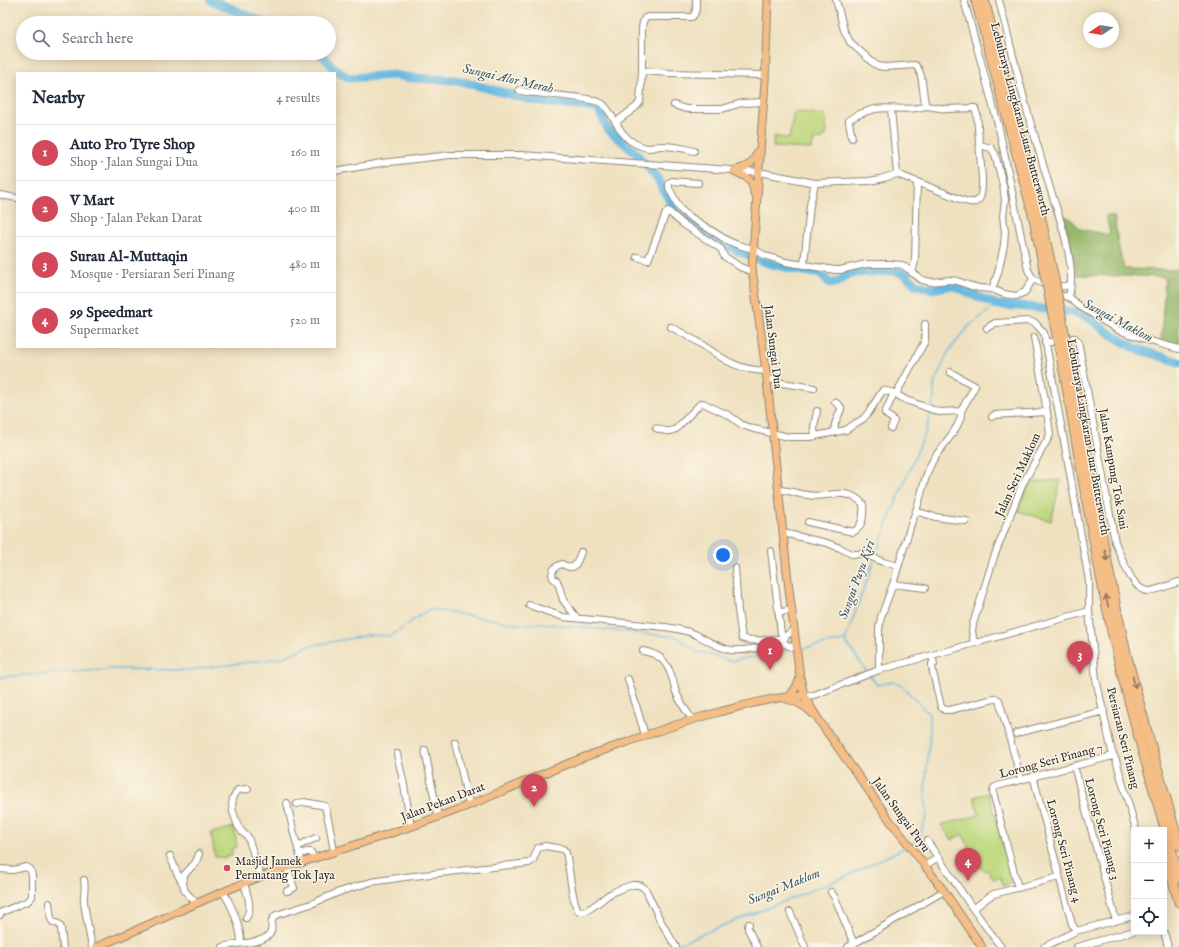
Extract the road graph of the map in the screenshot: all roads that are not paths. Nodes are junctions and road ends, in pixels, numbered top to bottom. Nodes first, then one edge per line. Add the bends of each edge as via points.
1 (696, 0) edge
2 (768, 0) edge
3 (836, 0) edge
4 (964, 0) edge
5 (976, 0) edge
6 (984, 0) edge
7 (999, 0) edge
8 (642, 71) junction
9 (765, 75) junction
10 (519, 90) dead end
11 (763, 102) junction
12 (674, 105) dead end
13 (926, 106) junction
14 (891, 109) junction
15 (616, 122) junction
16 (852, 138) dead end
17 (760, 145) junction
18 (980, 145) junction
19 (694, 151) dead end
20 (336, 171) edge
21 (734, 171) junction
22 (759, 172) junction
23 (897, 174) junction
24 (698, 182) dead end
25 (815, 182) junction
26 (917, 182) junction
27 (0, 194) edge
28 (16, 198) edge
29 (756, 205) junction
30 (1037, 216) junction
31 (753, 250) junction
32 (637, 258) dead end
33 (804, 264) junction
34 (753, 270) junction
35 (912, 273) junction
36 (1033, 279) junction
37 (1070, 285) junction
38 (1051, 287) junction
39 (992, 289) junction
40 (1068, 297) junction
41 (925, 324) dead end
42 (671, 327) dead end
43 (987, 328) dead end
44 (1034, 337) dead end
45 (1046, 343) junction
46 (1179, 349) edge
47 (950, 372) dead end
48 (766, 375) junction
49 (814, 388) dead end
50 (895, 393) junction
51 (835, 402) dead end
52 (817, 411) dead end
53 (961, 412) junction
54 (1047, 412) junction
55 (992, 417) dead end
56 (656, 428) dead end
57 (891, 428) dead end
58 (772, 433) junction
59 (834, 433) junction
60 (815, 436) junction
61 (779, 490) junction
62 (916, 511) junction
63 (966, 521) dead end
64 (808, 522) dead end
65 (783, 534) junction
66 (771, 551) dead end
67 (581, 552) dead end
68 (898, 566) junction
69 (734, 568) dead end
70 (1179, 582) edge
71 (893, 584) junction
72 (925, 588) dead end
73 (529, 605) dead end
74 (792, 610) junction
75 (778, 611) junction
76 (1089, 611) junction
77 (576, 618) junction
78 (794, 629) junction
79 (783, 641) junction
80 (974, 643) junction
81 (796, 648) junction
82 (643, 651) dead end
83 (932, 655) junction
84 (878, 670) junction
85 (800, 677) junction
86 (628, 679) dead end
87 (804, 696) junction
88 (786, 697) junction
89 (1104, 711) junction
90 (692, 719) junction
91 (822, 725) junction
92 (1016, 734) dead end
93 (645, 735) junction
94 (455, 742) dead end
95 (426, 750) dead end
96 (397, 754) dead end
97 (1114, 756) junction
98 (1149, 756) junction
99 (1074, 766) junction
100 (1033, 776) junction
101 (1021, 780) junction
102 (248, 789) dead end
103 (287, 804) dead end
104 (297, 804) dead end
105 (469, 805) junction
106 (438, 817) junction
107 (1179, 822) edge
108 (411, 827) junction
109 (1135, 827) edge
110 (1158, 827) edge
111 (316, 838) dead end
112 (927, 841) dead end
113 (298, 846) junction
114 (1179, 846) edge
115 (334, 852) junction
116 (199, 854) dead end
117 (300, 854) junction
118 (170, 856) dead end
119 (938, 857) junction
120 (314, 858) junction
121 (1167, 860) edge
122 (302, 863) junction
123 (925, 866) junction
124 (287, 868) junction
125 (0, 870) edge
126 (261, 877) junction
127 (1059, 877) junction
128 (1179, 877) edge
129 (84, 880) dead end
130 (244, 883) junction
131 (183, 884) junction
132 (1018, 888) junction
133 (287, 891) dead end
134 (944, 891) junction
135 (223, 892) junction
136 (830, 892) dead end
137 (1179, 902) edge
138 (49, 903) dead end
139 (196, 903) junction
140 (973, 909) junction
141 (790, 912) dead end
142 (0, 915) edge
143 (1131, 917) edge
144 (246, 918) dead end
145 (1116, 921) junction
146 (749, 924) dead end
147 (1095, 927) junction
148 (1076, 931) junction
149 (1131, 932) edge
150 (1165, 935) edge
151 (1099, 940) junction
152 (241, 943) junction
153 (674, 944) edge
154 (854, 944) junction
155 (63, 947) edge
156 (92, 947) edge
157 (96, 947) edge
158 (223, 947) edge
159 (757, 947) edge
160 (805, 947) edge
161 (848, 947) edge
162 (982, 947) edge
163 (1002, 947) edge
164 (1044, 947) edge
165 (1077, 947) edge
166 (1168, 947) edge

1 - 8 street via 695,14 692,17 645,18 642,28
2 - 9 main road, Jalan Sungai Dua
3 - 13 street via 850,42 872,62 885,67 915,65 918,68
4 - 36 street via 999,128 1024,253
5 - 30 highway, Lebuhraya Lingkaran Luar Butterworth
6 - 30 highway, Lebuhraya Lingkaran Luar Butterworth
7 - 37 street via 1027,110 1061,222 1071,269
8 - 9 street
8 - 15 street via 640,102
9 - 11 main road, Jalan Sungai Dua
10 - 15 street via 591,99 604,104
11 - 12 street via 742,103 722,109 686,109
11 - 17 main road, Jalan Sungai Dua
13 - 14 street via 917,109
13 - 18 street via 975,108
14 - 16 street via 875,109 851,119 849,122
14 - 23 street
15 - 19 street via 635,144 649,148 680,147
17 - 21 main road via 755,160 749,166
17 - 22 main road, Jalan Sungai Dua
18 - 26 street via 982,189 976,203 965,202
18 - 39 street via 991,148 995,154 1005,200 1004,245
20 - 21 street via 450,155 521,155
21 - 22 street
21 - 29 main road via 750,178
22 - 25 street
22 - 29 main road, Jalan Sungai Dua
23 - 25 street via 869,181
23 - 26 street
24 - 31 street via 677,180 669,183 680,209 728,241
25 - 33 street
26 - 35 street via 915,261
27 - 28 street
29 - 31 main road, Jalan Sungai Dua
30 - 98 highway, Lebuhraya Lingkaran Luar Butterworth, bridge via 1069,380 1096,548 1114,639 1133,718
31 - 33 street via 766,256
31 - 34 main road, Jalan Sungai Dua
32 - 34 street via 648,260 666,213 670,212 683,224 721,249 724,256 740,266
33 - 35 street via 840,270 866,264 892,264 902,265
34 - 48 main road, Jalan Sungai Dua
35 - 39 street via 922,280 931,282 949,280
36 - 38 street
36 - 39 street via 1025,292 1016,296
37 - 38 street
37 - 40 street
38 - 40 street via 1057,293
40 - 46 street via 1118,330
41 - 50 street via 925,341
42 - 48 street via 724,360
43 - 45 street, Persiaran Seri Pinang via 996,323 1028,321 1035,323 1042,330
44 - 54 street, Jalan Seri Maklom
45 - 70 street, Jalan Kampung Tok Sani via 1072,338 1078,341 1116,542 1126,568 1141,590 1149,591
45 - 76 street, Persiaran Seri Pinang via 1089,581
47 - 53 street via 975,386
48 - 49 street via 782,383
48 - 58 main road, Jalan Sungai Dua
50 - 53 street via 925,408 939,412
50 - 57 street via 885,413 894,421
50 - 59 street via 882,390 863,419 846,430
51 - 59 street via 841,408
52 - 60 street
53 - 62 street via 960,421 930,466
54 - 55 street
54 - 80 street, Jalan Seri Maklom via 1050,435 1022,485 994,557 973,624
56 - 58 street via 668,432 676,429 703,403 742,425
58 - 60 street via 789,437
58 - 61 main road, Jalan Sungai Dua
59 - 60 street
61 - 64 street via 807,496 849,494 864,504 861,524 853,532
61 - 65 main road, Jalan Sungai Dua
62 - 63 street via 935,517
62 - 68 street
65 - 68 street via 827,543 852,554 865,554
65 - 74 main road, Jalan Sungai Dua
66 - 75 street
67 - 77 street via 572,568 557,565 552,574
68 - 71 street
69 - 79 street via 742,638
71 - 72 street
71 - 84 street via 880,617
73 - 77 street via 563,617
74 - 75 street
74 - 78 main road, Jalan Sungai Dua
75 - 79 street
76 - 80 street
76 - 89 street, Persiaran Seri Pinang via 1096,679
77 - 79 street via 670,627 695,634 722,648 732,650
78 - 79 street
78 - 81 main road, Jalan Sungai Dua
79 - 81 street via 791,648
80 - 83 street
81 - 85 main road, Jalan Sungai Dua
82 - 90 street via 660,656 668,667 675,691
83 - 84 street
83 - 101 street via 932,668 941,707 945,710 999,700
84 - 87 street via 814,695
85 - 87 main road, Jalan Sungai Dua
85 - 88 main road via 798,684
86 - 93 street
87 - 88 main road, Jalan Pekan Darat
87 - 91 main road, Jalan Sungai Puyu
88 - 90 main road, Jalan Pekan Darat
88 - 91 main road via 809,710
89 - 92 street
89 - 97 street, Persiaran Seri Pinang
90 - 93 main road, Jalan Pekan Darat
91 - 123 main road, Jalan Sungai Puyu
93 - 105 main road, Jalan Pekan Darat via 574,761
94 - 105 street
95 - 106 street
96 - 108 street
97 - 99 street, Lorong Seri Pinang 7
97 - 109 street, Persiaran Seri Pinang
98 - 107 highway via 1164,779
98 - 110 highway via 1148,787
98 - 114 highway, Lebuhraya Lingkaran Luar Butterworth
98 - 128 highway, Lebuhraya Lingkaran Luar Butterworth
99 - 100 street, Lorong Seri Pinang 7
99 - 145 street, Lorong Seri Pinang 3
100 - 101 street, Lorong Seri Pinang 7
100 - 127 street, Lorong Seri Pinang 4
101 - 132 street, Lorong Seri Pinang 7 via 997,786 993,792
102 - 126 street via 238,790 232,805 238,826 248,838
103 - 113 street
104 - 115 street via 304,802 325,806
105 - 106 main road, Jalan Pekan Darat
106 - 108 main road, Jalan Pekan Darat
108 - 115 main road, Jalan Pekan Darat
111 - 113 street
112 - 119 street
113 - 117 street
115 - 120 main road, Jalan Pekan Darat
116 - 131 street via 196,862 184,875
117 - 120 street via 311,852
117 - 122 street
118 - 131 street
119 - 123 street
119 - 140 street
120 - 122 main road, Jalan Pekan Darat
121 - 137 highway
122 - 124 main road, Jalan Pekan Darat
123 - 134 main road, Jalan Sungai Puyu
124 - 126 main road, Jalan Pekan Darat
124 - 133 street via 294,888
125 - 142 street via 26,867 32,875 32,897
126 - 130 main road, Jalan Pekan Darat
127 - 132 street
127 - 148 street, Lorong Seri Pinang 4
129 - 156 street via 84,902
130 - 135 main road, Jalan Pekan Darat
130 - 144 street via 249,899 249,914
131 - 139 street via 185,891
132 - 140 street via 990,896
134 - 154 street
134 - 162 main road, Jalan Sungai Puyu
135 - 139 main road, Jalan Pekan Darat
135 - 152 street via 230,903
136 - 154 street via 835,898
138 - 155 street via 51,919 61,928
139 - 157 main road, Jalan Pekan Darat
140 - 163 street
141 - 160 street
143 - 145 street
145 - 147 street
146 - 159 street via 748,929
147 - 148 street
147 - 151 street
148 - 164 street
149 - 151 street
150 - 166 street
151 - 165 street
152 - 153 street via 258,941 269,935 271,922 276,915 359,885 386,879 529,863 538,848 545,846 563,849 566,853 574,900 579,912 582,913 620,888 639,884 646,890
152 - 158 street
154 - 161 street

